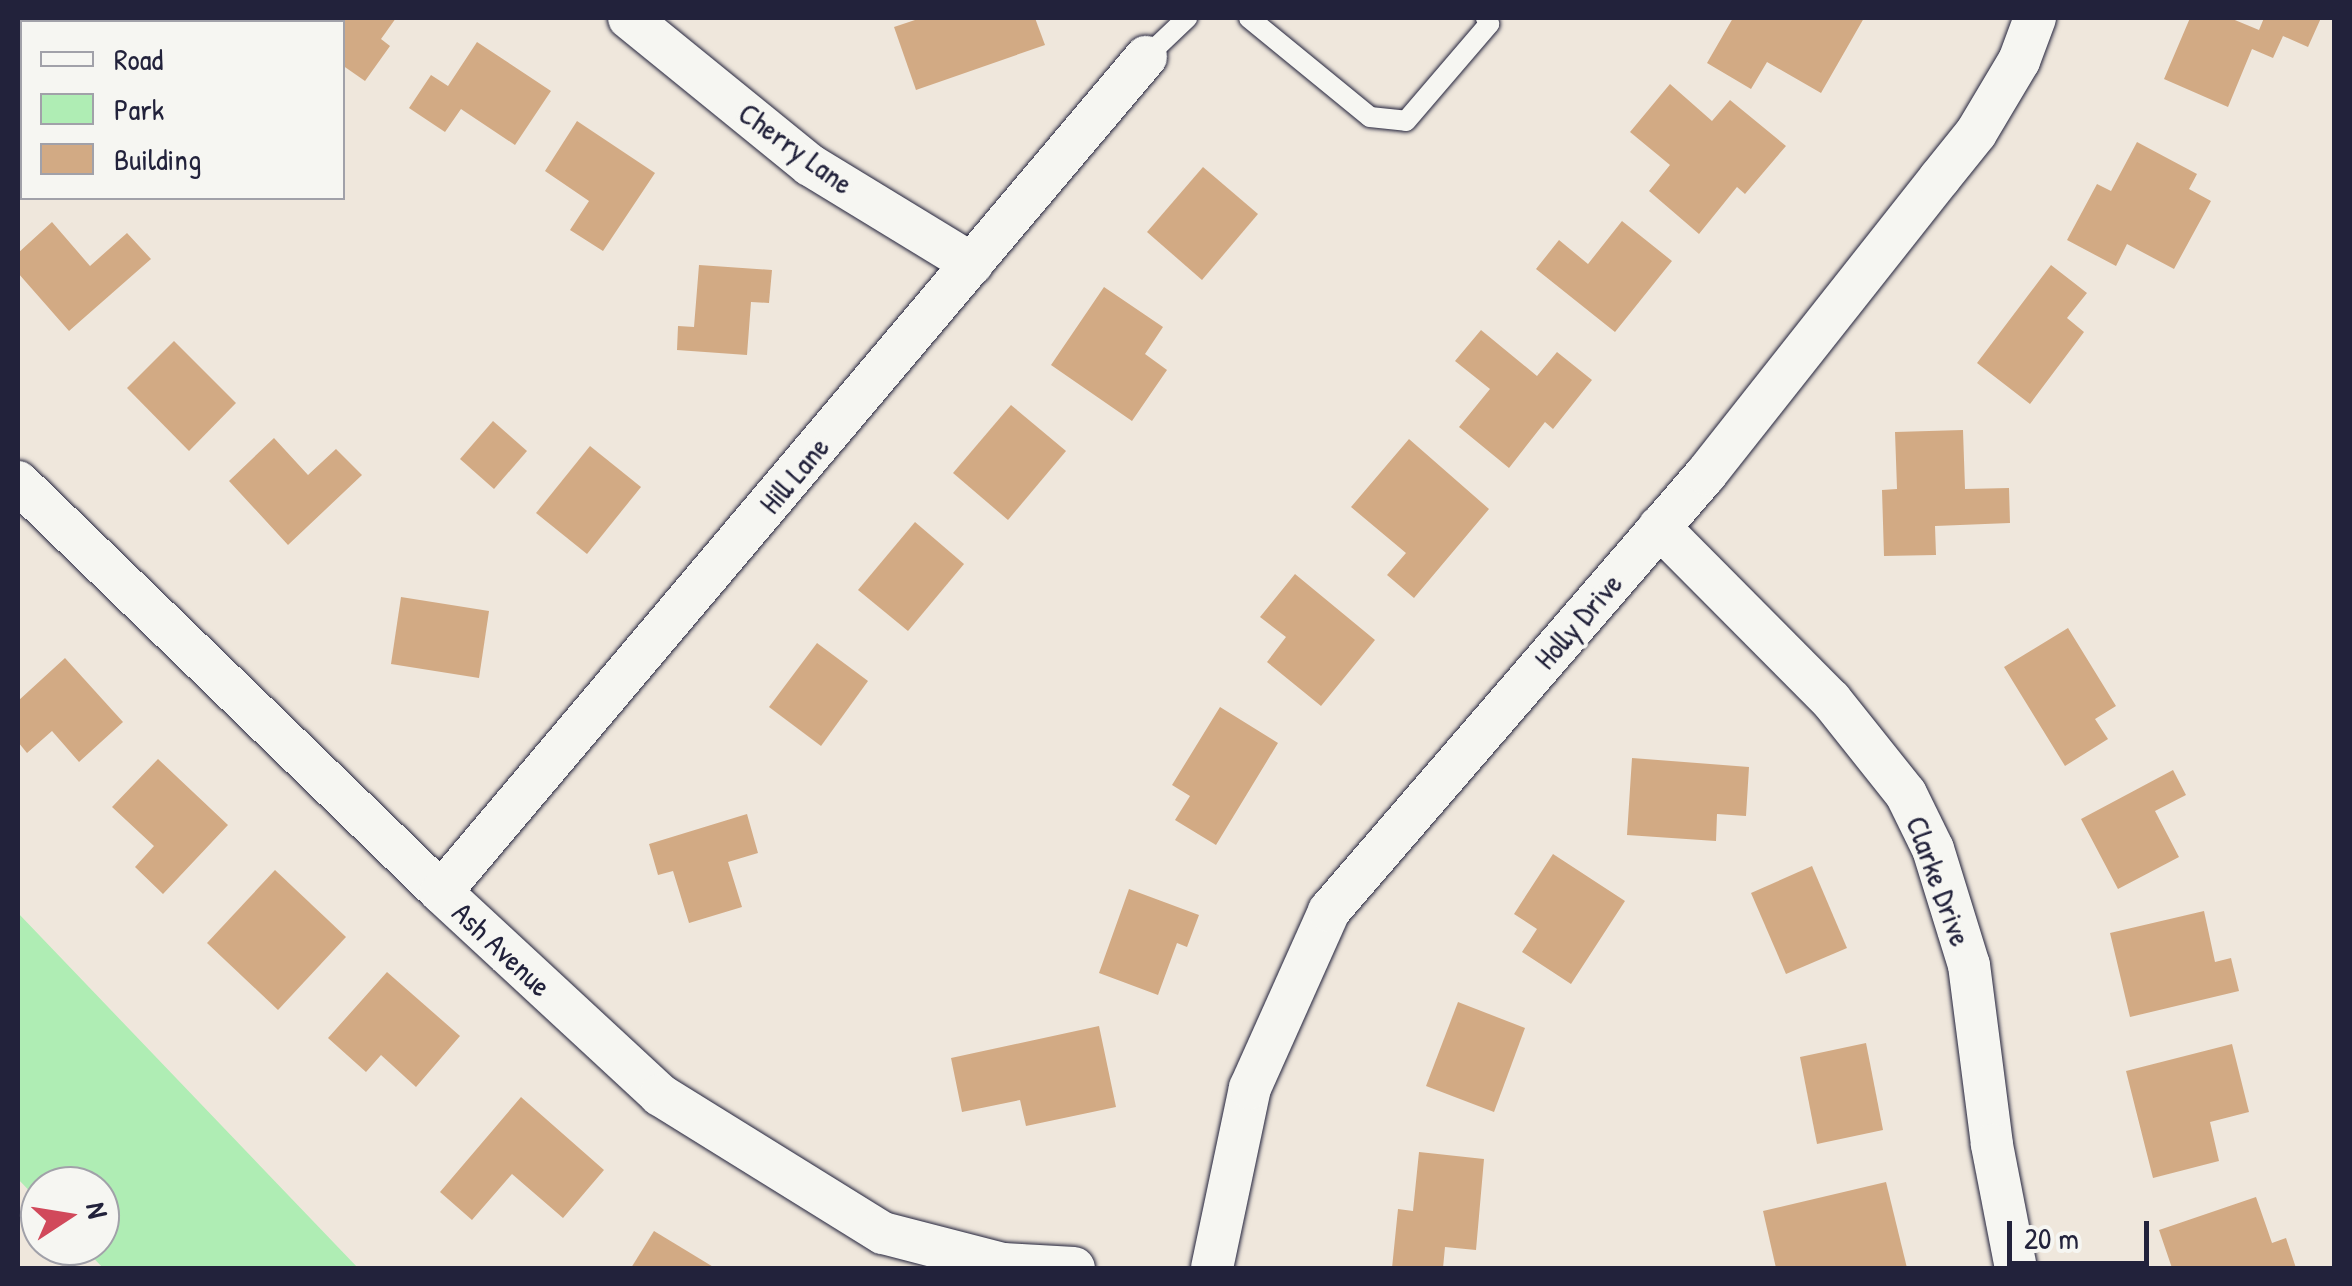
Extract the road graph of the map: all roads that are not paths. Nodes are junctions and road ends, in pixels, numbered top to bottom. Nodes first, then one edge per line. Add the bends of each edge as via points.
1 (629, 18) edge
2 (1187, 18) edge
3 (1249, 18) edge
4 (2035, 18) edge
5 (1491, 20) edge
6 (1146, 57) joint
7 (972, 264) junction
8 (18, 482) edge
9 (1659, 527) junction
10 (442, 892) junction
11 (1074, 1268) edge
12 (1212, 1268) edge
13 (2016, 1268) edge

1 - 7 street, Cherry Lane via 810,165
2 - 6 lane
3 - 5 lane via 1370,117 1406,122
4 - 9 street, Holly Drive via 2019,61 1976,133
6 - 7 street, Hill Lane
7 - 10 street, Hill Lane
8 - 10 street, Ash Avenue
9 - 12 street, Holly Drive via 1329,912 1250,1088
9 - 13 street, Clarke Drive via 1832,700 1906,794 1933,849 1969,965
10 - 11 street, Ash Avenue via 660,1096 883,1233 1003,1264

